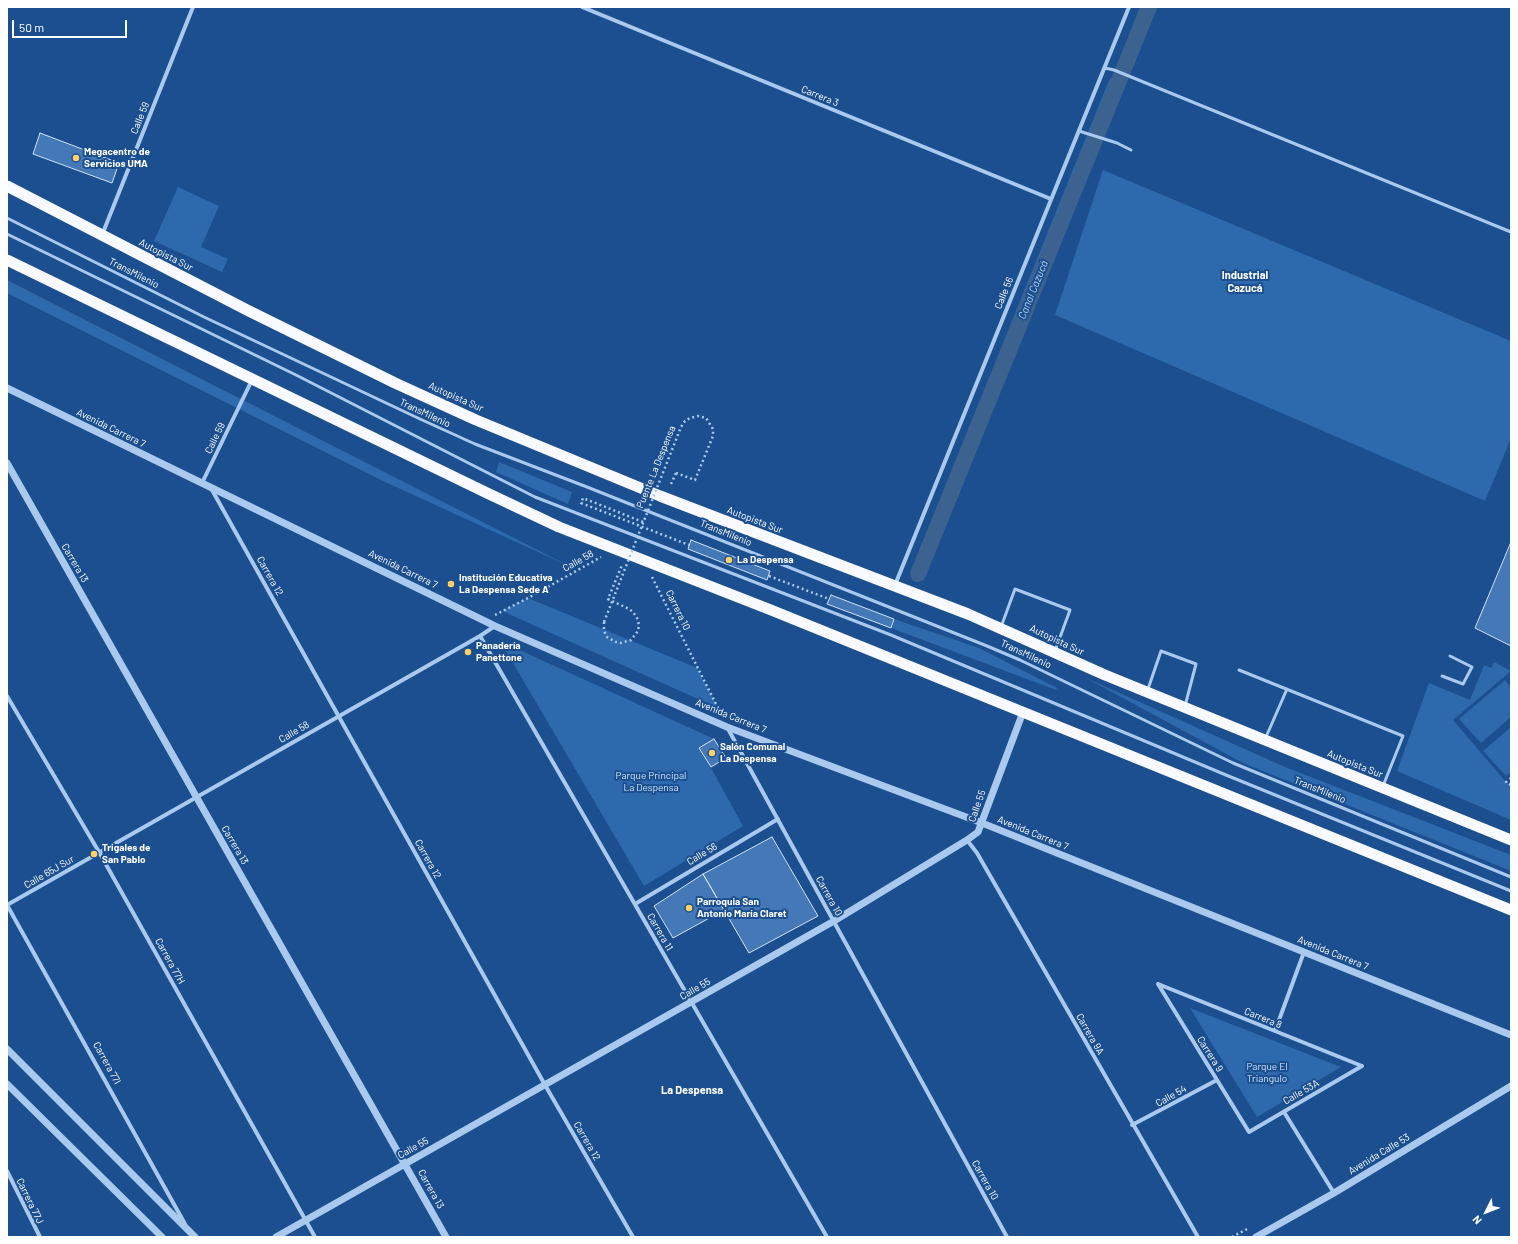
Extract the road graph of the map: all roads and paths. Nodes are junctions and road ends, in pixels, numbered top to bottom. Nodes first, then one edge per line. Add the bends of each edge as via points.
1 (193, 7) edge
2 (582, 7) edge
3 (1128, 7) edge
4 (1105, 68) junction
5 (1079, 131) junction
6 (1131, 150) dead end
7 (7, 186) edge
8 (1051, 199) junction
9 (7, 218) edge
10 (1511, 232) edge
11 (7, 234) edge
12 (102, 236) junction
13 (7, 260) edge
14 (252, 379) junction
15 (7, 388) edge
16 (7, 463) edge
17 (202, 483) junction
18 (672, 484) dead end
19 (211, 487) junction
20 (643, 522) junction
21 (641, 526) junction
22 (689, 545) dead end
23 (616, 549) junction
24 (626, 553) junction
25 (644, 560) junction
26 (768, 576) dead end
27 (894, 586) junction
28 (829, 599) dead end
29 (490, 610) dead end
30 (497, 614) junction
31 (503, 618) dead end
32 (485, 621) junction
33 (496, 626) junction
34 (1000, 628) junction
35 (480, 636) junction
36 (1054, 652) junction
37 (1450, 656) dead end
38 (1239, 670) dead end
39 (1442, 676) dead end
40 (1287, 689) junction
41 (1146, 692) junction
42 (7, 696) edge
43 (1185, 708) junction
44 (1023, 712) junction
45 (716, 714) dead end
46 (339, 716) junction
47 (727, 727) junction
48 (1265, 740) junction
49 (1511, 778) edge
50 (1511, 785) edge
51 (1382, 788) junction
52 (197, 797) junction
53 (778, 819) junction
54 (982, 823) junction
55 (967, 840) junction
56 (1511, 840) edge
57 (99, 852) junction
58 (1511, 877) edge
59 (1511, 891) edge
60 (634, 904) junction
61 (7, 905) edge
62 (1511, 910) edge
63 (834, 921) junction
64 (1304, 952) junction
65 (1158, 984) joint
66 (692, 1002) junction
67 (1275, 1031) junction
68 (1511, 1035) edge
69 (7, 1049) edge
70 (1362, 1066) joint
71 (1217, 1080) junction
72 (7, 1084) edge
73 (545, 1085) junction
74 (1511, 1086) edge
75 (1284, 1112) junction
76 (1132, 1125) junction
77 (1249, 1132) joint
78 (405, 1164) junction
79 (7, 1171) edge
80 (1334, 1193) junction
81 (306, 1220) junction
82 (189, 1231) junction
83 (40, 1237) edge
84 (162, 1237) edge
85 (195, 1237) edge
86 (276, 1237) edge
87 (315, 1237) edge
88 (446, 1237) edge
89 (633, 1237) edge
90 (827, 1237) edge
91 (1007, 1237) edge
92 (1198, 1237) edge
93 (1256, 1237) edge

1 - 12 street, Calle 59
2 - 8 street, Carrera 3
3 - 4 street, Calle 56
4 - 5 street, Calle 56
4 - 10 lane
5 - 6 lane
5 - 8 street, Calle 56
7 - 12 highway, Autopista Sur
8 - 27 street, Calle 56
9 - 58 lane, TransMilenio via 204,317 475,444 587,486 987,646 1233,763
11 - 59 lane, TransMilenio via 535,497 891,635 1226,776
12 - 27 highway, Autopista Sur via 374,373 476,420 653,493
13 - 14 highway
14 - 17 street, Calle 59
14 - 23 highway via 559,527
15 - 17 street, Avenida Carrera 7
16 - 52 street, Carrera 13
17 - 19 street, Avenida Carrera 7
18 - 20 path, Puente La Despensa, bridge via 676,473 695,480 713,436 713,429 706,418 690,418 681,426
19 - 32 street, Avenida Carrera 7
19 - 46 street, Carrera 12
20 - 21 path, Puente La Despensa, bridge
20 - 21 path via 583,498 581,502
21 - 22 path
21 - 24 path, Puente La Despensa, bridge via 612,600 609,608 604,622 607,637 616,642 626,642 635,636 639,625 637,618 629,609 622,605 615,602 608,599
23 - 24 highway
23 - 30 path, Calle 58
24 - 25 highway
25 - 44 highway
25 - 45 path, Carrera 10 via 722,716
26 - 28 path
27 - 34 highway, Autopista Sur
29 - 30 path
30 - 31 path
30 - 32 path, Calle 58
32 - 33 street, Avenida Carrera 7
33 - 35 street, Calle 58
33 - 47 street, Avenida Carrera 7
34 - 36 highway, Autopista Sur
34 - 36 lane via 1015,589 1070,610
35 - 46 street, Calle 58
35 - 60 street, Carrera 11
36 - 41 highway, Autopista Sur
37 - 39 lane via 1472,667 1463,684
38 - 40 lane
40 - 48 lane
40 - 51 lane via 1403,736
41 - 43 highway, Autopista Sur
41 - 43 lane via 1161,651 1196,664
42 - 57 street, Carrera 77H
43 - 48 highway, Autopista Sur
44 - 54 street, Calle 55
44 - 62 highway
46 - 52 street, Calle 58
46 - 73 street, Carrera 12
47 - 53 street, Carrera 10
47 - 54 street, Avenida Carrera 7
48 - 51 highway, Autopista Sur
49 - 50 path via 1506,782
51 - 56 highway, Autopista Sur
52 - 57 street, Calle 58
52 - 78 street, Carrera 13
53 - 60 street, Calle 56
53 - 63 street, Carrera 10
54 - 55 street, Calle 55 via 978,832
54 - 64 street, Avenida Carrera 7
55 - 63 street, Calle 55
55 - 76 street, Carrera 9A via 977,853
57 - 61 street, Calle 65J Sur
57 - 81 street, Carrera 77H
60 - 66 street, Carrera 11
61 - 82 street, Carrera 77I
63 - 66 street, Calle 55
63 - 91 street, Carrera 10
64 - 67 street
64 - 68 street, Avenida Carrera 7
65 - 67 street, Carrera 8
65 - 71 street, Carrera 9
66 - 73 street, Calle 55
66 - 90 street, Carrera 11
67 - 70 street, Carrera 8
69 - 82 street, Carrera 77I
70 - 75 street, Calle 53A
71 - 76 street, Calle 54
71 - 77 street, Carrera 9
72 - 84 street
73 - 78 street, Calle 55
73 - 89 street, Carrera 12
74 - 80 street, Avenida Calle 53
75 - 77 street, Calle 53A
75 - 80 street
76 - 92 street, Carrera 9A
78 - 81 street, Calle 55
78 - 88 street, Carrera 13
79 - 83 street, Carrera 77J
80 - 93 street, Avenida Calle 53
81 - 86 street, Calle 55
81 - 87 street, Carrera 77H
82 - 85 street, Carrera 77I

